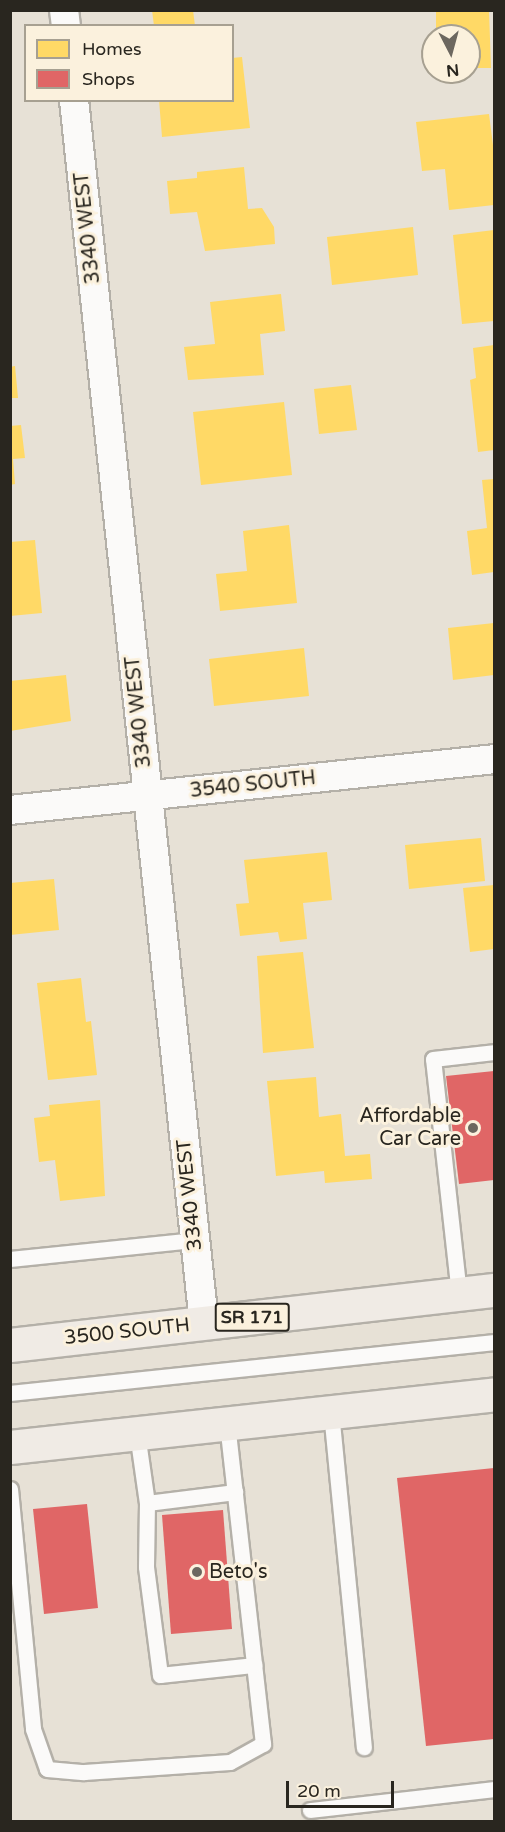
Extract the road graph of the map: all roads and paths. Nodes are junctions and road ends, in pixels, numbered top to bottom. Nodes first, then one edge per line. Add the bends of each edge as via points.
1 (74, 102) edge
2 (495, 759) edge
3 (148, 796) junction
4 (10, 810) edge
5 (495, 1052) edge
6 (195, 1240) junction
7 (10, 1259) edge
8 (495, 1290) edge
9 (459, 1294) junction
10 (204, 1323) junction
11 (495, 1342) edge
12 (10, 1345) edge
13 (10, 1393) edge
14 (495, 1395) edge
15 (331, 1412) junction
16 (227, 1423) junction
17 (137, 1433) junction
18 (10, 1447) edge
19 (10, 1489) edge
20 (235, 1492) junction
21 (147, 1503) junction
22 (255, 1665) junction
23 (364, 1747) dead end
24 (495, 1789) edge
25 (310, 1810) dead end

1 - 3 street, 3340 WEST
2 - 3 street, 3540 SOUTH
3 - 4 street, 3540 SOUTH
3 - 6 street, 3340 WEST
5 - 9 lane via 433,1059
6 - 7 lane
6 - 10 street, 3340 WEST
8 - 9 main road, 3500 SOUTH / SR 171
9 - 10 main road, 3500 SOUTH / SR 171
10 - 12 main road, 3500 SOUTH / SR 171
11 - 13 lane
14 - 15 main road
15 - 16 main road
15 - 23 lane
16 - 17 main road
16 - 20 lane
17 - 18 main road
17 - 21 lane
19 - 22 lane via 33,1729 47,1769 84,1772 230,1762 263,1744
20 - 21 lane
20 - 22 lane
21 - 22 lane via 146,1567 160,1675
24 - 25 lane

